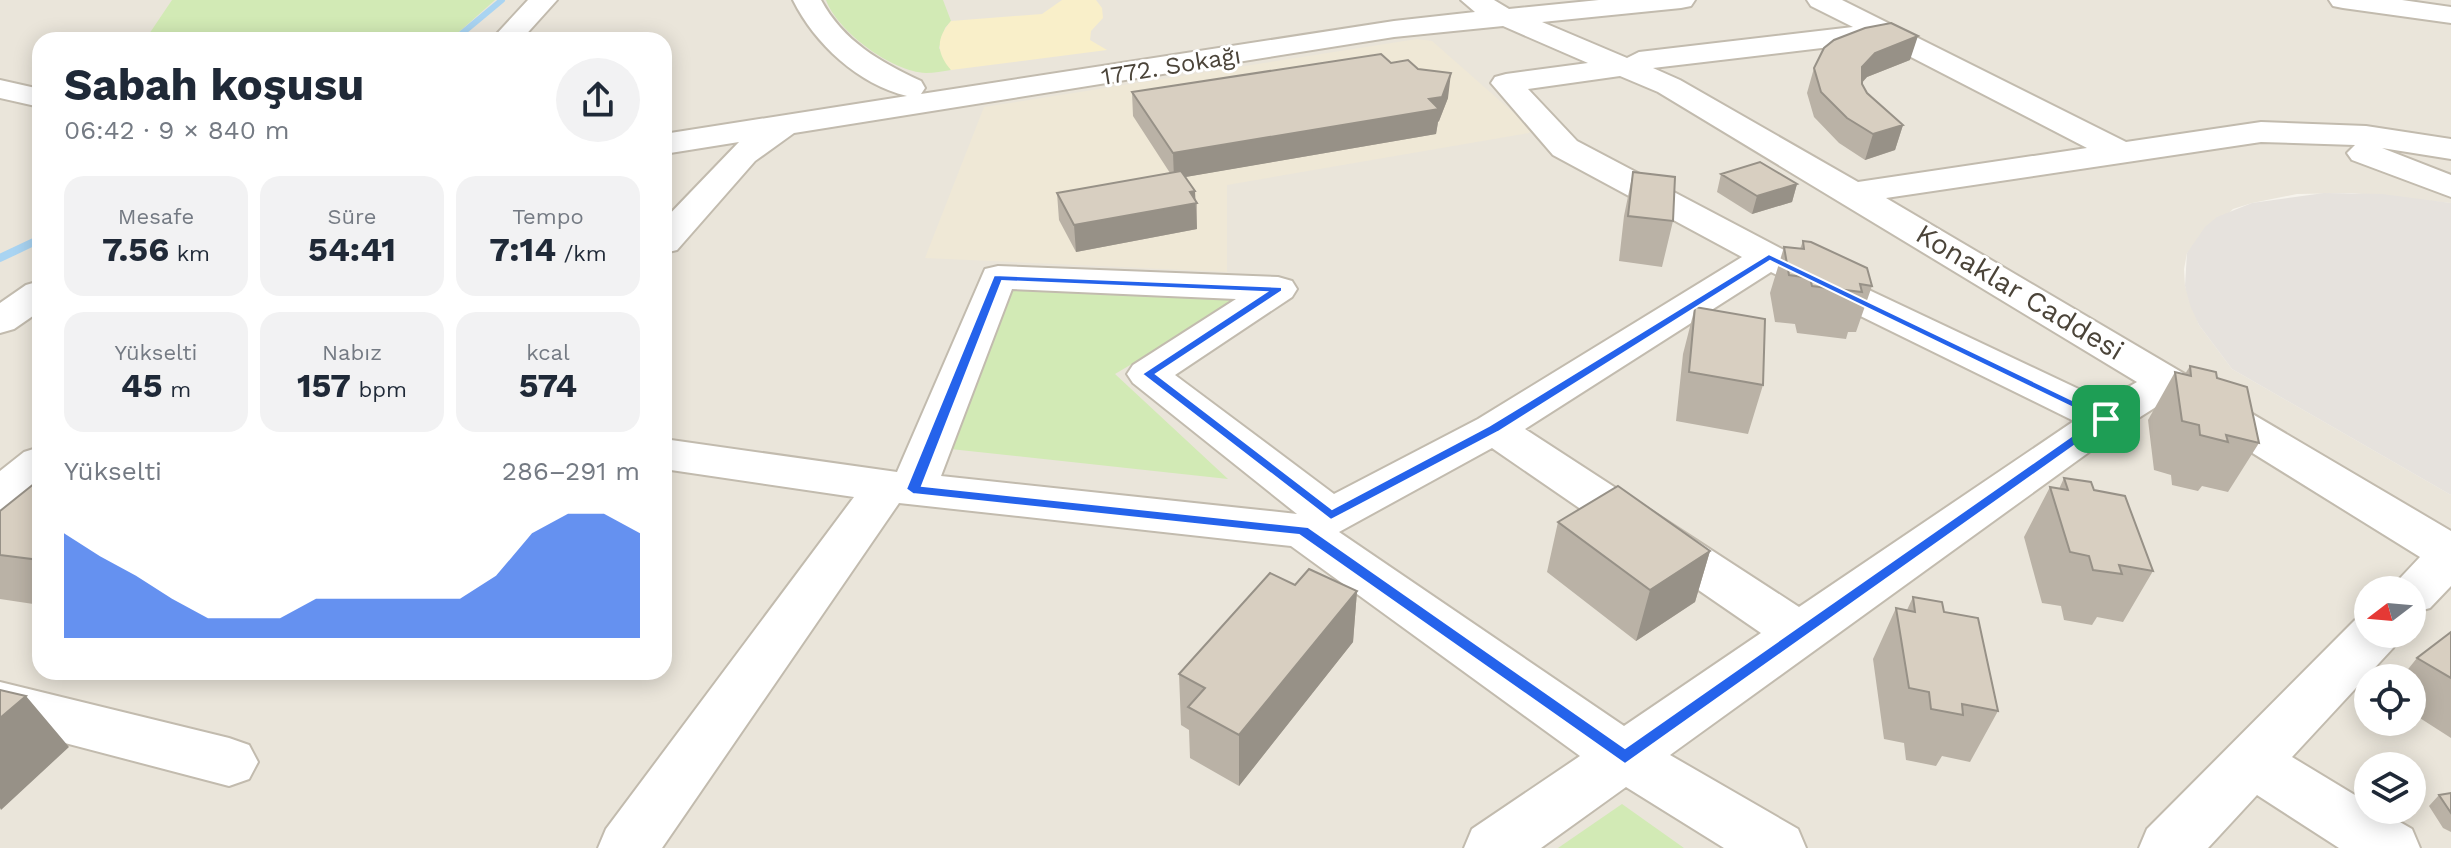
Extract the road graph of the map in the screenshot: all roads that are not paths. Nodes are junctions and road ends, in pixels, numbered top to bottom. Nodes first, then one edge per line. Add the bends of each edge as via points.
1 (543, 0) edge
2 (807, 0) edge
3 (1475, 0) edge
4 (1821, 0) edge
5 (2343, 0) edge
6 (2419, 0) edge
7 (1666, 2) edge
8 (2451, 4) edge
9 (1563, 6) edge
10 (1410, 7) edge
11 (1446, 13) edge
12 (2451, 15) edge
13 (1510, 19) junction
14 (2421, 29) dead end
15 (513, 32) edge
16 (1884, 32) junction
17 (2451, 36) edge
18 (1631, 64) junction
19 (910, 88) junction
20 (0, 89) edge
21 (32, 96) edge
22 (0, 112) edge
23 (32, 116) edge
24 (786, 126) junction
25 (2309, 132) junction
26 (672, 136) edge
27 (672, 137) edge
28 (672, 139) edge
29 (2451, 149) edge
30 (2120, 152) junction
31 (713, 186) junction
32 (2451, 187) edge
33 (1853, 193) junction
34 (672, 233) edge
35 (1769, 257) junction
36 (32, 299) edge
37 (0, 321) edge
38 (2169, 381) junction
39 (2106, 419) junction
40 (1494, 429) junction
41 (672, 455) edge
42 (32, 469) edge
43 (900, 488) junction
44 (0, 495) edge
45 (1317, 523) junction
46 (2451, 554) edge
47 (2426, 580) edge
48 (1800, 634) junction
49 (2360, 648) edge
50 (0, 704) edge
51 (1625, 757) junction
52 (2250, 761) junction
53 (229, 762) dead end
54 (628, 848) edge
55 (1494, 848) edge
56 (1776, 848) edge
57 (2169, 848) edge
58 (2390, 848) edge

1 - 15 street
2 - 19 street via 841,46
3 - 13 street, Konaklar Caddesi
4 - 16 street
5 - 12 street
6 - 8 street
7 - 9 street, 1772. Sokağı
7 - 18 street via 1624,24
9 - 13 street, 1772. Sokağı
9 - 18 street, Konaklar Caddesi
10 - 11 street, 1772. Sokağı
10 - 19 street, 1772. Sokağı
11 - 13 street, 1772. Sokağı
11 - 18 street
11 - 24 street, 1772. Sokağı via 1394,29
13 - 18 street, Konaklar Caddesi
14 - 17 street
16 - 18 street
16 - 30 street
18 - 33 street, Konaklar Caddesi
18 - 35 street via 1506,83 1565,148
19 - 26 street, 1772. Sokağı
20 - 21 street
22 - 23 street
24 - 27 street, 1772. Sokağı
24 - 31 street via 743,154
25 - 29 street
25 - 30 street via 2261,132
25 - 32 street
28 - 31 street via 700,158
30 - 33 street
31 - 34 street
33 - 38 street, Konaklar Caddesi
35 - 39 street
35 - 40 street
36 - 37 street
38 - 39 street
38 - 46 street, Konaklar Caddesi
39 - 48 street
40 - 45 street
40 - 48 street
41 - 43 street
42 - 44 street
43 - 45 street
43 - 45 street via 998,277 1278,289 1148,374
43 - 54 street
45 - 51 street
46 - 47 street
48 - 51 street
49 - 52 street
50 - 53 street
51 - 55 street
51 - 56 street
52 - 57 street
52 - 58 street

